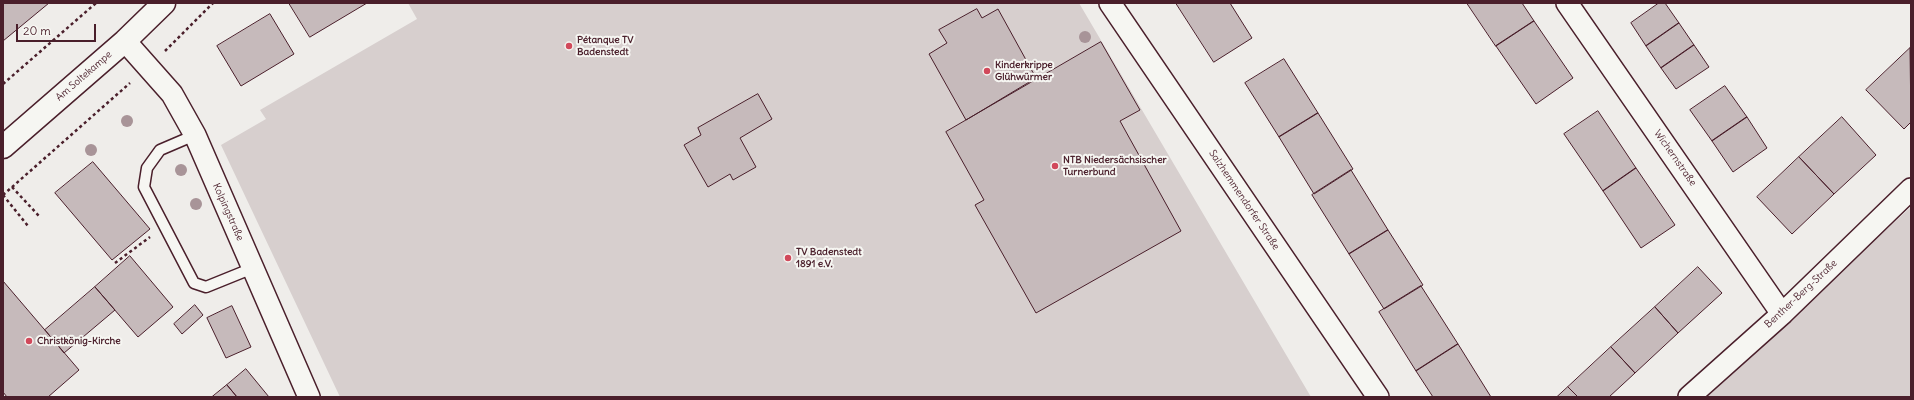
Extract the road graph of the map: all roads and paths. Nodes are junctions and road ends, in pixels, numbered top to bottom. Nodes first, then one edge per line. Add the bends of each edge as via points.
1 (96, 3) edge
2 (164, 3) edge
3 (213, 3) edge
4 (1110, 3) edge
5 (1567, 3) edge
6 (125, 40) junction
7 (149, 67) junction
8 (3, 84) edge
9 (195, 135) junction
10 (3, 147) edge
11 (12, 187) junction
12 (1911, 189) edge
13 (3, 195) edge
14 (39, 216) dead end
15 (28, 226) dead end
16 (164, 226) junction
17 (116, 263) dead end
18 (253, 268) junction
19 (1782, 314) junction
20 (309, 397) edge
21 (1378, 397) edge
22 (1689, 397) edge

1 - 8 path
2 - 6 street, Am Soltekampe
3 - 7 path
4 - 21 street, Salzhemmendorfer Straße
5 - 19 street, Wichernstraße
6 - 7 street, Kolpingstraße
6 - 10 street, Am Soltekampe
7 - 9 street, Kolpingstraße via 172,94
7 - 11 path
9 - 16 lane via 160,150 147,168 144,187
9 - 18 street, Kolpingstraße
11 - 13 path
11 - 14 path
12 - 19 street, Benther-Berg-Straße
13 - 15 path
16 - 17 path
16 - 18 lane via 194,283 206,287
18 - 20 street, Kolpingstraße
19 - 22 street, Benther-Berg-Straße

